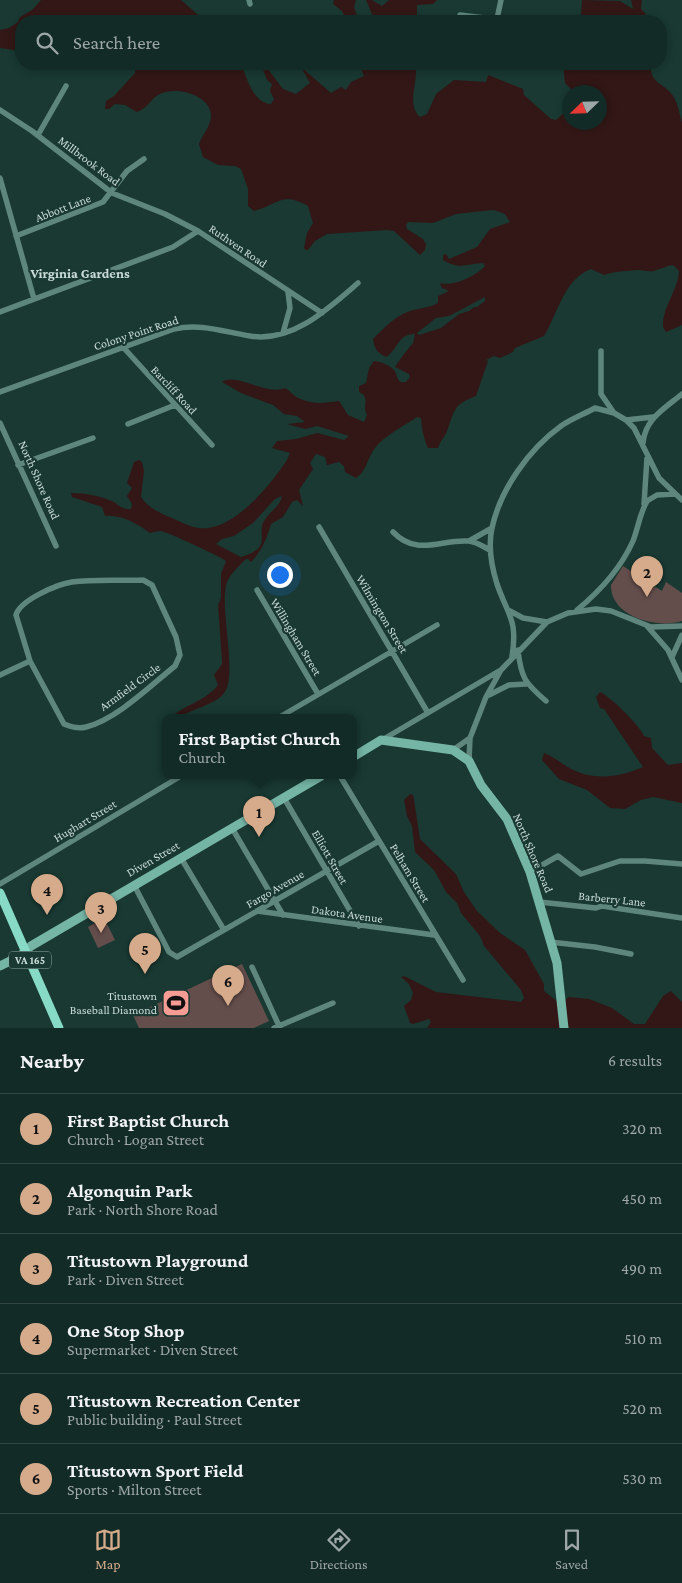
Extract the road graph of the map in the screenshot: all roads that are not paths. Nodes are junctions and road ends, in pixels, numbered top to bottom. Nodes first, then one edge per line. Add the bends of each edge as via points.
1 (501, 0) edge
2 (460, 14) dead end
3 (467, 15) edge
4 (498, 15) edge
5 (66, 86) dead end
6 (0, 110) edge
7 (38, 135) junction
8 (144, 159) dead end
9 (0, 178) edge
10 (112, 193) junction
11 (198, 231) junction
12 (16, 236) junction
13 (358, 284) dead end
14 (288, 292) junction
15 (34, 299) junction
16 (0, 312) edge
17 (322, 313) junction
18 (283, 333) junction
19 (123, 347) junction
20 (601, 351) dead end
21 (0, 392) edge
22 (600, 394) junction
23 (682, 394) edge
24 (175, 405) junction
25 (594, 408) junction
26 (614, 413) junction
27 (653, 417) junction
28 (626, 420) junction
29 (0, 423) edge
30 (128, 424) dead end
31 (93, 438) dead end
32 (643, 443) junction
33 (212, 445) dead end
34 (646, 454) junction
35 (18, 465) junction
36 (675, 494) junction
37 (682, 500) edge
38 (644, 506) junction
39 (319, 527) dead end
40 (492, 528) junction
41 (393, 532) dead end
42 (469, 541) junction
43 (56, 546) dead end
44 (490, 550) junction
45 (257, 590) dead end
46 (510, 610) junction
47 (576, 611) junction
48 (546, 622) junction
49 (437, 625) dead end
50 (647, 626) junction
51 (682, 626) edge
52 (682, 636) edge
53 (392, 650) junction
54 (518, 650) junction
55 (512, 657) junction
56 (672, 657) junction
57 (30, 661) junction
58 (501, 670) junction
59 (0, 675) edge
60 (682, 680) edge
61 (526, 684) junction
62 (318, 694) junction
63 (486, 697) junction
64 (546, 701) dead end
65 (428, 713) junction
66 (285, 714) edge
67 (470, 738) junction
68 (382, 740) junction
69 (453, 750) junction
70 (357, 755) edge
71 (469, 761) junction
72 (176, 779) edge
73 (316, 779) edge
74 (342, 779) edge
75 (284, 798) junction
76 (232, 828) junction
77 (379, 840) junction
78 (181, 858) junction
79 (682, 864) edge
80 (326, 870) junction
81 (530, 872) junction
82 (0, 884) edge
83 (134, 885) junction
84 (0, 893) edge
85 (275, 900) junction
86 (540, 902) junction
87 (257, 911) junction
88 (283, 915) junction
89 (682, 918) edge
90 (359, 926) junction
91 (224, 930) junction
92 (434, 935) junction
93 (550, 942) junction
94 (26, 952) junction
95 (631, 954) dead end
96 (0, 966) edge
97 (252, 967) dead end
98 (463, 980) dead end
99 (333, 1003) dead end
100 (278, 1027) edge
101 (59, 1028) edge
102 (564, 1028) edge

1 - 4 street
2 - 3 street
5 - 7 street
6 - 7 street, Millbrook Road
7 - 10 street, Millbrook Road
8 - 10 street, Abbott Lane via 127,172
9 - 12 street
10 - 11 street, Millbrook Road via 166,214
10 - 12 street, Abbott Lane via 96,206
11 - 14 street, Ruthven Road
11 - 15 street, Ruthven Road via 173,247
12 - 15 street
13 - 17 street, Colony Point Road
14 - 17 street, Ruthven Road
14 - 18 street via 290,308
15 - 16 street, Ruthven Road
17 - 18 street, Colony Point Road
18 - 19 street, Colony Point Road via 256,337 191,326
19 - 21 street, Colony Point Road
19 - 24 street, Barcliff Road
20 - 22 street
22 - 25 street
22 - 26 street
23 - 27 street
24 - 30 street
24 - 33 street, Barcliff Road
25 - 26 street
25 - 40 street via 541,442 509,484
26 - 28 street
27 - 28 street
27 - 32 street
28 - 32 street
29 - 35 street, North Shore Road
31 - 35 street
32 - 34 street
34 - 36 street via 659,478
34 - 38 street
35 - 43 street, North Shore Road
36 - 37 street
36 - 38 street via 657,495
38 - 47 street via 633,541 619,565
39 - 53 street, Wilmington Street
40 - 42 street
40 - 44 street
41 - 42 street via 408,543 433,546
42 - 44 street
44 - 46 street via 497,584
45 - 62 street, Willingham Street
46 - 48 street via 523,618
46 - 55 street via 516,635
47 - 48 street, North Shore Road
47 - 50 street, North Shore Road via 611,611
48 - 54 street, North Shore Road
49 - 53 street
50 - 51 street, North Shore Road
50 - 56 street
52 - 56 street
53 - 62 street
53 - 65 street, Wilmington Street
54 - 55 street, North Shore Road
54 - 61 street
55 - 58 street, North Shore Road
56 - 60 street
57 - 57 street, Armfield Circle via 64,724 72,728 86,728 120,709 176,666 180,655 176,637 152,585 143,580 70,582 27,600 18,610 16,615
57 - 59 street
58 - 63 street, North Shore Road
58 - 65 street
61 - 63 street via 506,686
61 - 64 street
62 - 66 street
63 - 67 street, North Shore Road
65 - 68 street
67 - 69 street
67 - 71 street, North Shore Road
68 - 69 street
68 - 70 street
69 - 71 street
71 - 81 street, North Shore Road via 481,785 507,819
72 - 82 street, Hughart Street
73 - 75 street, Diven Street
74 - 77 street, Pelham Street
75 - 76 street, Diven Street
75 - 80 street, Elliott Street
76 - 78 street, Diven Street
76 - 85 street
77 - 80 street, Fargo Avenue
77 - 92 street, Pelham Street
78 - 83 street, Diven Street
78 - 91 street
79 - 81 street via 620,861 581,874 558,856
80 - 85 street, Fargo Avenue
80 - 90 street, Elliott Street
81 - 86 street, North Shore Road
83 - 91 street, Fargo Avenue via 171,956 182,955
83 - 94 street, Diven Street
84 - 94 main road, VA 165
85 - 87 street, Fargo Avenue
85 - 88 street
86 - 89 street, Barberry Lane via 602,906
86 - 93 street, North Shore Road
87 - 88 street, Dakota Avenue
87 - 91 street, Fargo Avenue
88 - 90 street, Dakota Avenue
90 - 92 street, Dakota Avenue
92 - 98 street, Pelham Street
93 - 95 street
93 - 102 street, North Shore Road via 561,987
94 - 96 street, Diven Street
94 - 101 main road, VA 165
97 - 100 street
99 - 100 street

